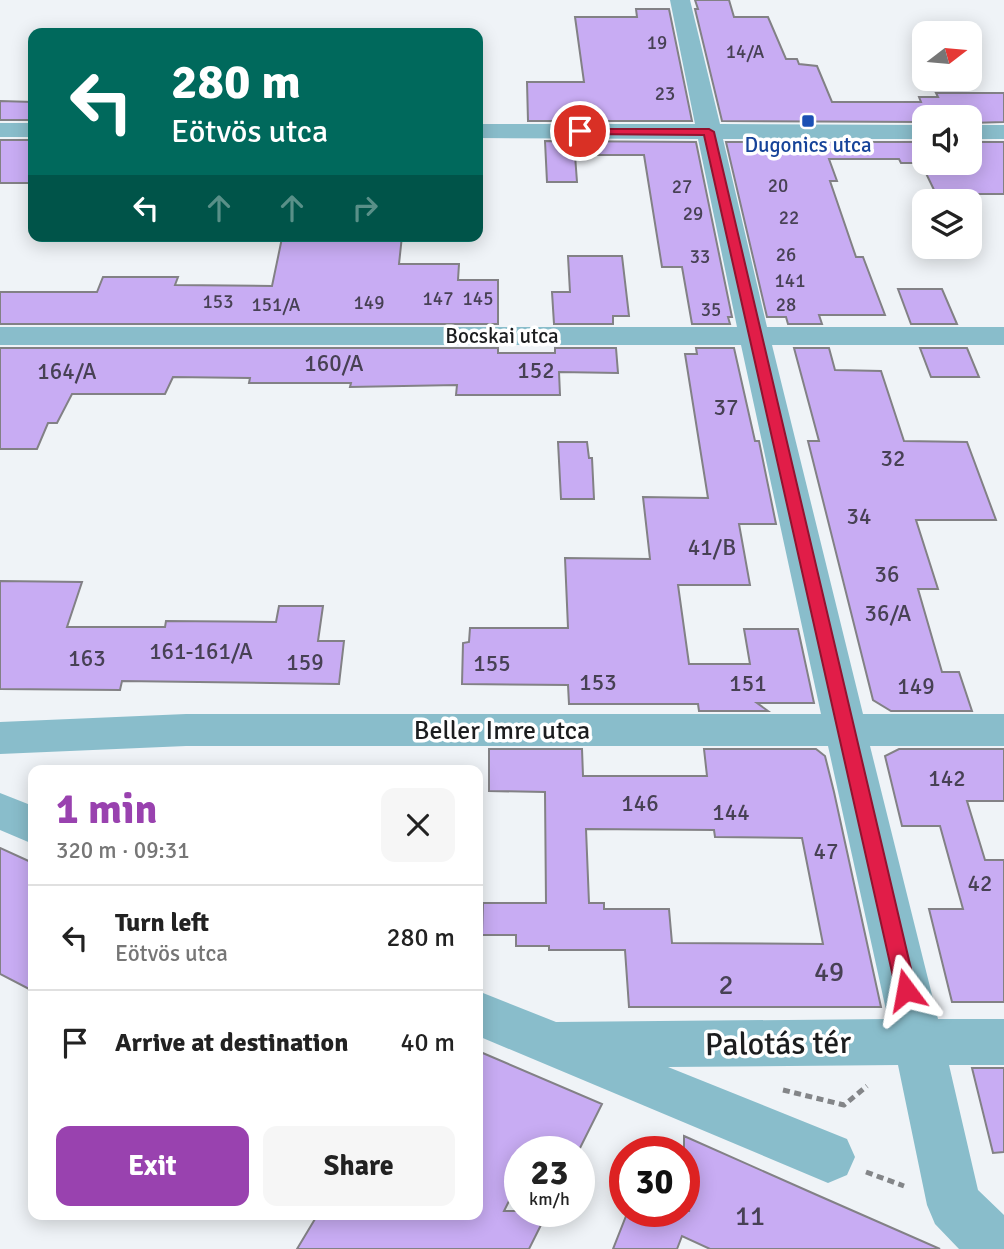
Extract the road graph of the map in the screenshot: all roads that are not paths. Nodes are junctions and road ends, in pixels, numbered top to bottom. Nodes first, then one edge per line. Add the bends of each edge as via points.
1 (680, 0) edge
2 (0, 130) edge
3 (28, 130) edge
4 (483, 131) edge
5 (709, 132) junction
6 (912, 132) edge
7 (982, 132) edge
8 (1004, 132) edge
9 (754, 335) junction
10 (0, 336) edge
11 (1004, 336) edge
12 (1004, 730) edge
13 (847, 731) junction
14 (0, 738) edge
15 (0, 810) edge
16 (28, 824) edge
17 (483, 1015) edge
18 (918, 1042) junction
19 (1004, 1042) edge
20 (555, 1045) junction
21 (828, 1157) road end
22 (999, 1249) edge

1 - 5 street
2 - 3 street
4 - 5 street
5 - 6 street
5 - 9 street
7 - 8 street
9 - 10 street, Bocskai utca
9 - 11 street, Bocskai utca
9 - 13 street
12 - 13 street, Beller Imre utca
13 - 14 street, Beller Imre utca via 187,730
13 - 18 street
15 - 16 street
17 - 20 street, Palotás tér
18 - 19 street, Palotás tér
18 - 20 street, Palotás tér
18 - 22 street via 954,1205
20 - 21 street, Palotás tér

